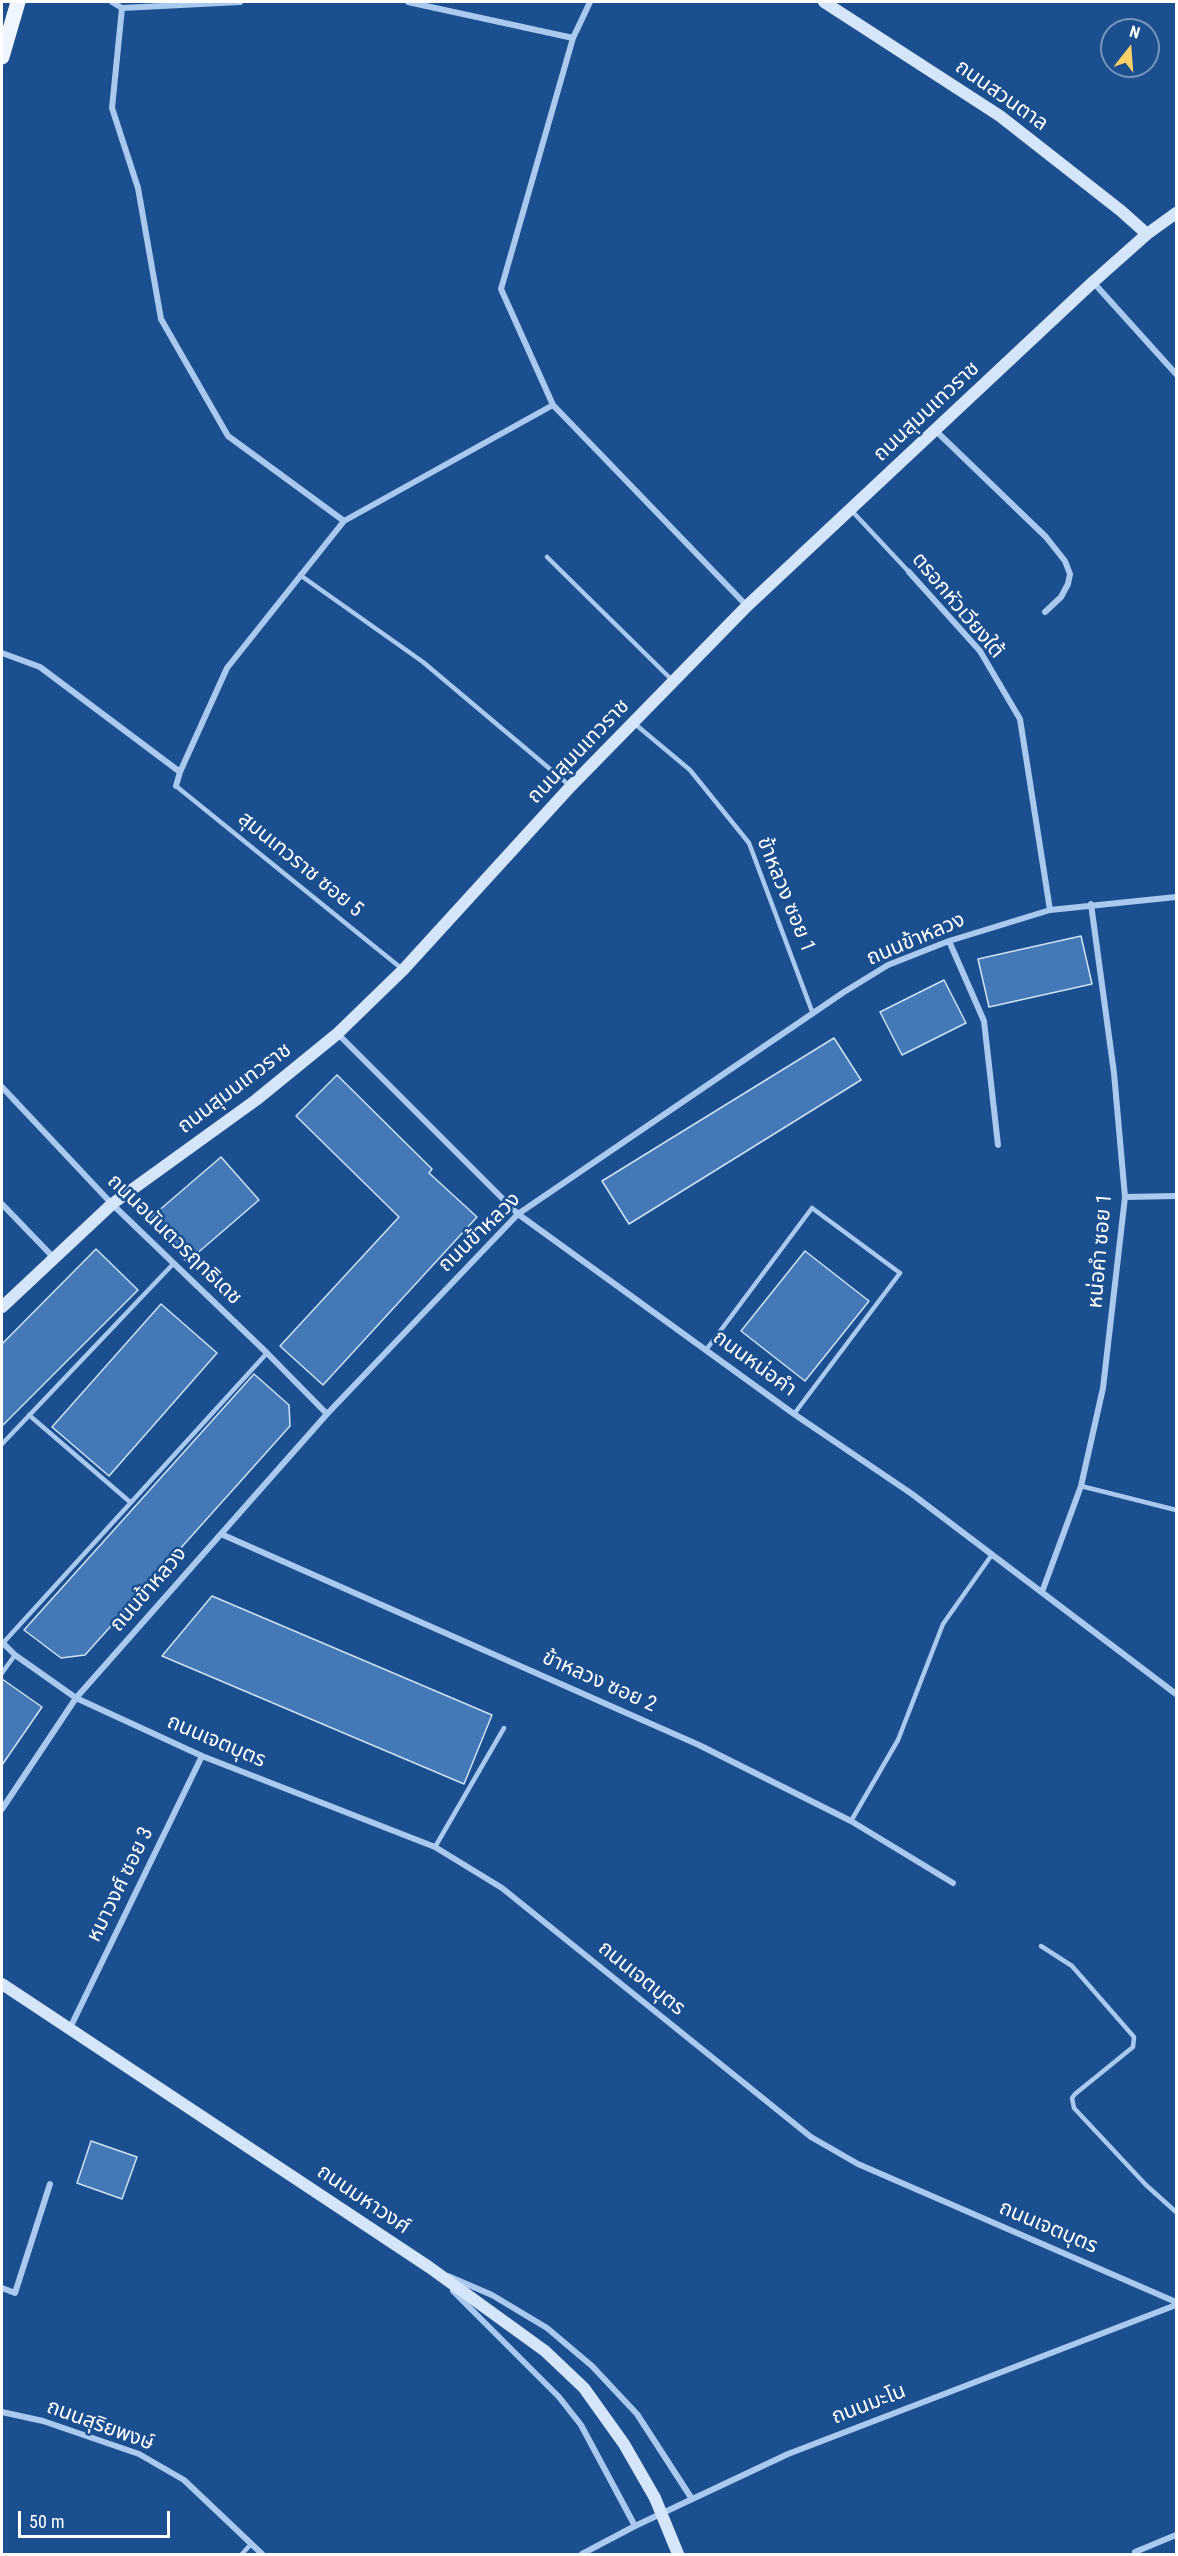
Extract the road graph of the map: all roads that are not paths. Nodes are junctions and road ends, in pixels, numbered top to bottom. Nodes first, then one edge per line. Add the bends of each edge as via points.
1 (18, 2) edge
2 (112, 2) edge
3 (240, 2) edge
4 (408, 2) edge
5 (590, 2) edge
6 (824, 2) edge
7 (122, 8) junction
8 (573, 38) junction
9 (2, 57) edge
10 (1176, 213) edge
11 (1147, 234) junction
12 (1093, 282) junction
13 (1176, 374) edge
14 (553, 405) junction
15 (936, 430) junction
16 (851, 510) junction
17 (344, 520) junction
18 (547, 557) dead end
19 (909, 572) joint
20 (300, 575) junction
21 (747, 606) junction
22 (1045, 612) dead end
23 (2, 653) edge
24 (673, 681) junction
25 (633, 723) junction
26 (180, 772) junction
27 (176, 786) joint
28 (572, 786) junction
29 (1176, 897) edge
30 (1091, 904) junction
31 (1050, 910) junction
32 (949, 941) junction
33 (404, 970) junction
34 (813, 1014) junction
35 (337, 1034) junction
36 (2, 1087) edge
37 (998, 1145) dead end
38 (1176, 1196) edge
39 (1125, 1197) junction
40 (2, 1204) edge
41 (112, 1204) junction
42 (518, 1214) junction
43 (53, 1257) junction
44 (174, 1263) junction
45 (2, 1307) edge
46 (706, 1350) junction
47 (267, 1353) junction
48 (327, 1414) junction
49 (794, 1414) junction
50 (29, 1415) junction
51 (2, 1444) edge
52 (1081, 1486) junction
53 (130, 1502) junction
54 (1176, 1510) edge
55 (221, 1534) junction
56 (991, 1556) junction
57 (1041, 1592) junction
58 (2, 1642) edge
59 (15, 1655) junction
60 (2, 1673) edge
61 (1176, 1694) edge
62 (76, 1698) junction
63 (504, 1728) dead end
64 (202, 1756) junction
65 (2, 1809) edge
66 (852, 1821) junction
67 (435, 1847) junction
68 (953, 1882) dead end
69 (1041, 1946) dead end
70 (2, 1984) edge
71 (70, 2028) junction
72 (50, 2184) dead end
73 (1176, 2212) edge
74 (429, 2267) junction
75 (2, 2288) edge
76 (1176, 2303) edge
77 (2, 2412) edge
78 (692, 2499) junction
79 (635, 2526) junction
80 (1176, 2535) edge
81 (251, 2544) junction
82 (1135, 2552) dead end
83 (242, 2554) edge
84 (262, 2554) edge
85 (582, 2554) edge
86 (678, 2554) edge

1 - 9 main road
2 - 7 street
3 - 7 street
4 - 8 street
5 - 8 street
6 - 11 street, ถนนสวนตาล via 1000,116
7 - 17 street via 112,108 138,188 161,318 228,436
8 - 14 street via 501,289
10 - 11 street, ถนนสุมนเทวราช
11 - 12 street, ถนนสุมนเทวราช
12 - 13 street
12 - 15 street, ถนนสุมนเทวราช
14 - 17 street
14 - 21 street
15 - 16 street, ถนนสุมนเทวราช
15 - 22 street via 1046,537 1065,561 1070,574 1068,584
16 - 19 lane, ตรอกหัวเวียงใต้
16 - 21 street, ถนนสุมนเทวราช
17 - 20 street
18 - 24 lane
19 - 31 street, ตรอกหัวเวียงใต้ via 980,651 1020,719
20 - 26 street via 227,668
20 - 28 lane via 423,662
21 - 24 street, ถนนสุมนเทวราช
23 - 26 street via 40,667
24 - 25 street, ถนนสุมนเทวราช
25 - 28 street, ถนนสุมนเทวราช
25 - 34 lane, ข้าหลวง ซอย 1 via 690,770 749,843
26 - 27 street
27 - 33 lane, สุมนเทวราช ซอย 5
28 - 33 street, ถนนสุมนเทวราช
29 - 30 street, ถนนข้าหลวง
30 - 31 street, ถนนข้าหลวง
30 - 39 street, หน่อคำ ซอย 1 via 1114,1073
31 - 32 street, ถนนข้าหลวง
32 - 34 street, ถนนข้าหลวง via 888,965
32 - 37 street via 984,1021
33 - 35 street, ถนนสุมนเทวราช
34 - 42 street, ถนนข้าหลวง
35 - 41 street, ถนนสุมนเทวราช via 256,1100
35 - 42 street, ถนนหน่อคำ
36 - 41 street, ถนนอนันตวรฤทธิเดช
38 - 39 street
39 - 52 street, หน่อคำ ซอย 1 via 1103,1388
40 - 43 street
41 - 43 street, ถนนสุมนเทวราช
41 - 44 street, ถนนอนันตวรฤทธิเดช
42 - 46 street, ถนนหน่อคำ
42 - 48 street, ถนนข้าหลวง
43 - 45 street, ถนนสุมนเทวราช
44 - 47 street, ถนนอนันตวรฤทธิเดช
44 - 50 lane
46 - 49 street, ถนนหน่อคำ
46 - 49 lane via 812,1208 900,1273
47 - 48 street, ถนนอนันตวรฤทธิเดช
47 - 53 lane
48 - 55 street, ถนนข้าหลวง
49 - 56 street, ถนนหน่อคำ via 912,1494
50 - 51 lane
50 - 53 lane
52 - 54 lane
52 - 57 street, หน่อคำ ซอย 1
53 - 58 lane
55 - 62 street, ถนนข้าหลวง
55 - 66 street, ข้าหลวง ซอย 2 via 699,1744
56 - 57 street, ถนนหน่อคำ
56 - 66 lane via 943,1624 898,1740
57 - 61 street, ถนนหน่อคำ
58 - 59 street, ถนนเจตบุตร
59 - 60 lane
59 - 62 street, ถนนเจตบุตร
62 - 64 street, ถนนเจตบุตร
62 - 65 street, ถนนข้าหลวง
63 - 67 lane
64 - 67 street, ถนนเจตบุตร
64 - 71 street, หมาวงศ์ ซอย 3
66 - 68 street, ข้าหลวง ซอย 2
67 - 76 street, ถนนเจตบุตร via 502,1888 811,2137 858,2164
69 - 73 lane via 1072,1965 1134,2037 1133,2047 1075,2094 1074,2108
70 - 71 street, ถนนมหาวงศ์
71 - 74 street, ถนนมหาวงศ์
72 - 75 street via 15,2293
74 - 78 street via 492,2295 547,2328 592,2366 637,2414
74 - 79 street via 559,2397 581,2425
74 - 86 street, ถนนมหาวงศ์, bridge via 545,2350 584,2388 624,2444 655,2498
76 - 78 street, ถนนมะโน via 788,2454
77 - 81 street, ถนนสุริยพงษ์ via 43,2421 139,2454 184,2480
78 - 79 street, ถนนมะโน
79 - 85 street, ถนนมะโน
80 - 82 street
81 - 83 lane
81 - 84 street, ถนนสุริยพงษ์

